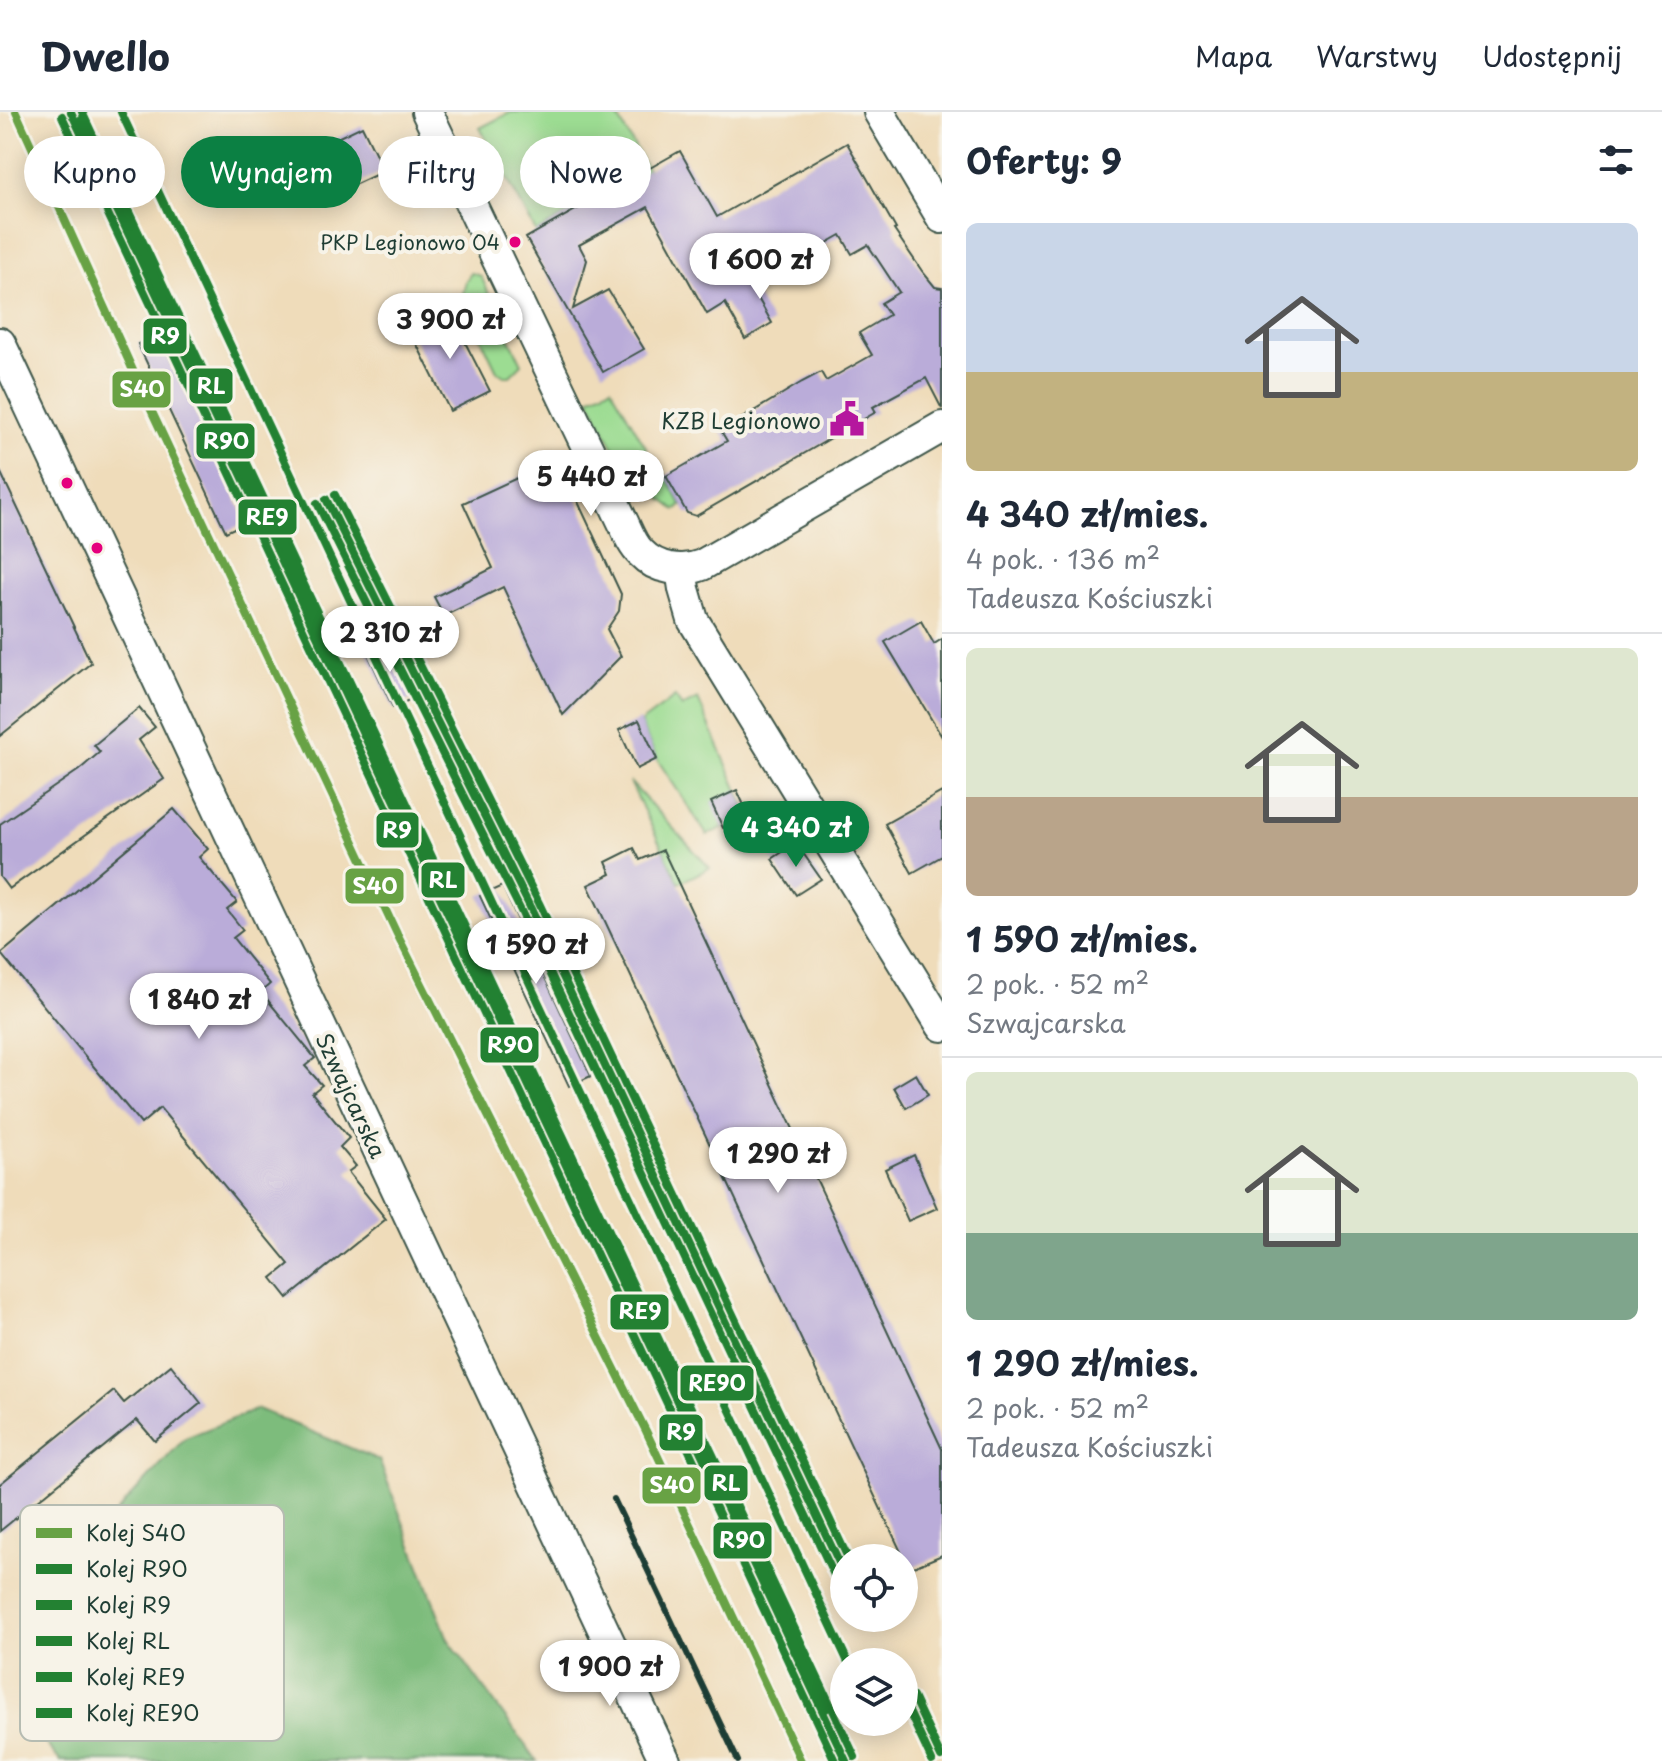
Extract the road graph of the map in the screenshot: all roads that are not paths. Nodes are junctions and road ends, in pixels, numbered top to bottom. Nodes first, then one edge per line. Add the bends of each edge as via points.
1 (427, 112) edge
2 (879, 112) edge
3 (942, 218) edge
4 (0, 343) edge
5 (942, 427) edge
6 (681, 569) junction
7 (942, 1026) edge
8 (665, 1761) edge

1 - 6 street via 636,547 657,564
2 - 3 street
4 - 8 street, Szwajcarska
5 - 6 street via 718,557
6 - 7 street via 693,620

